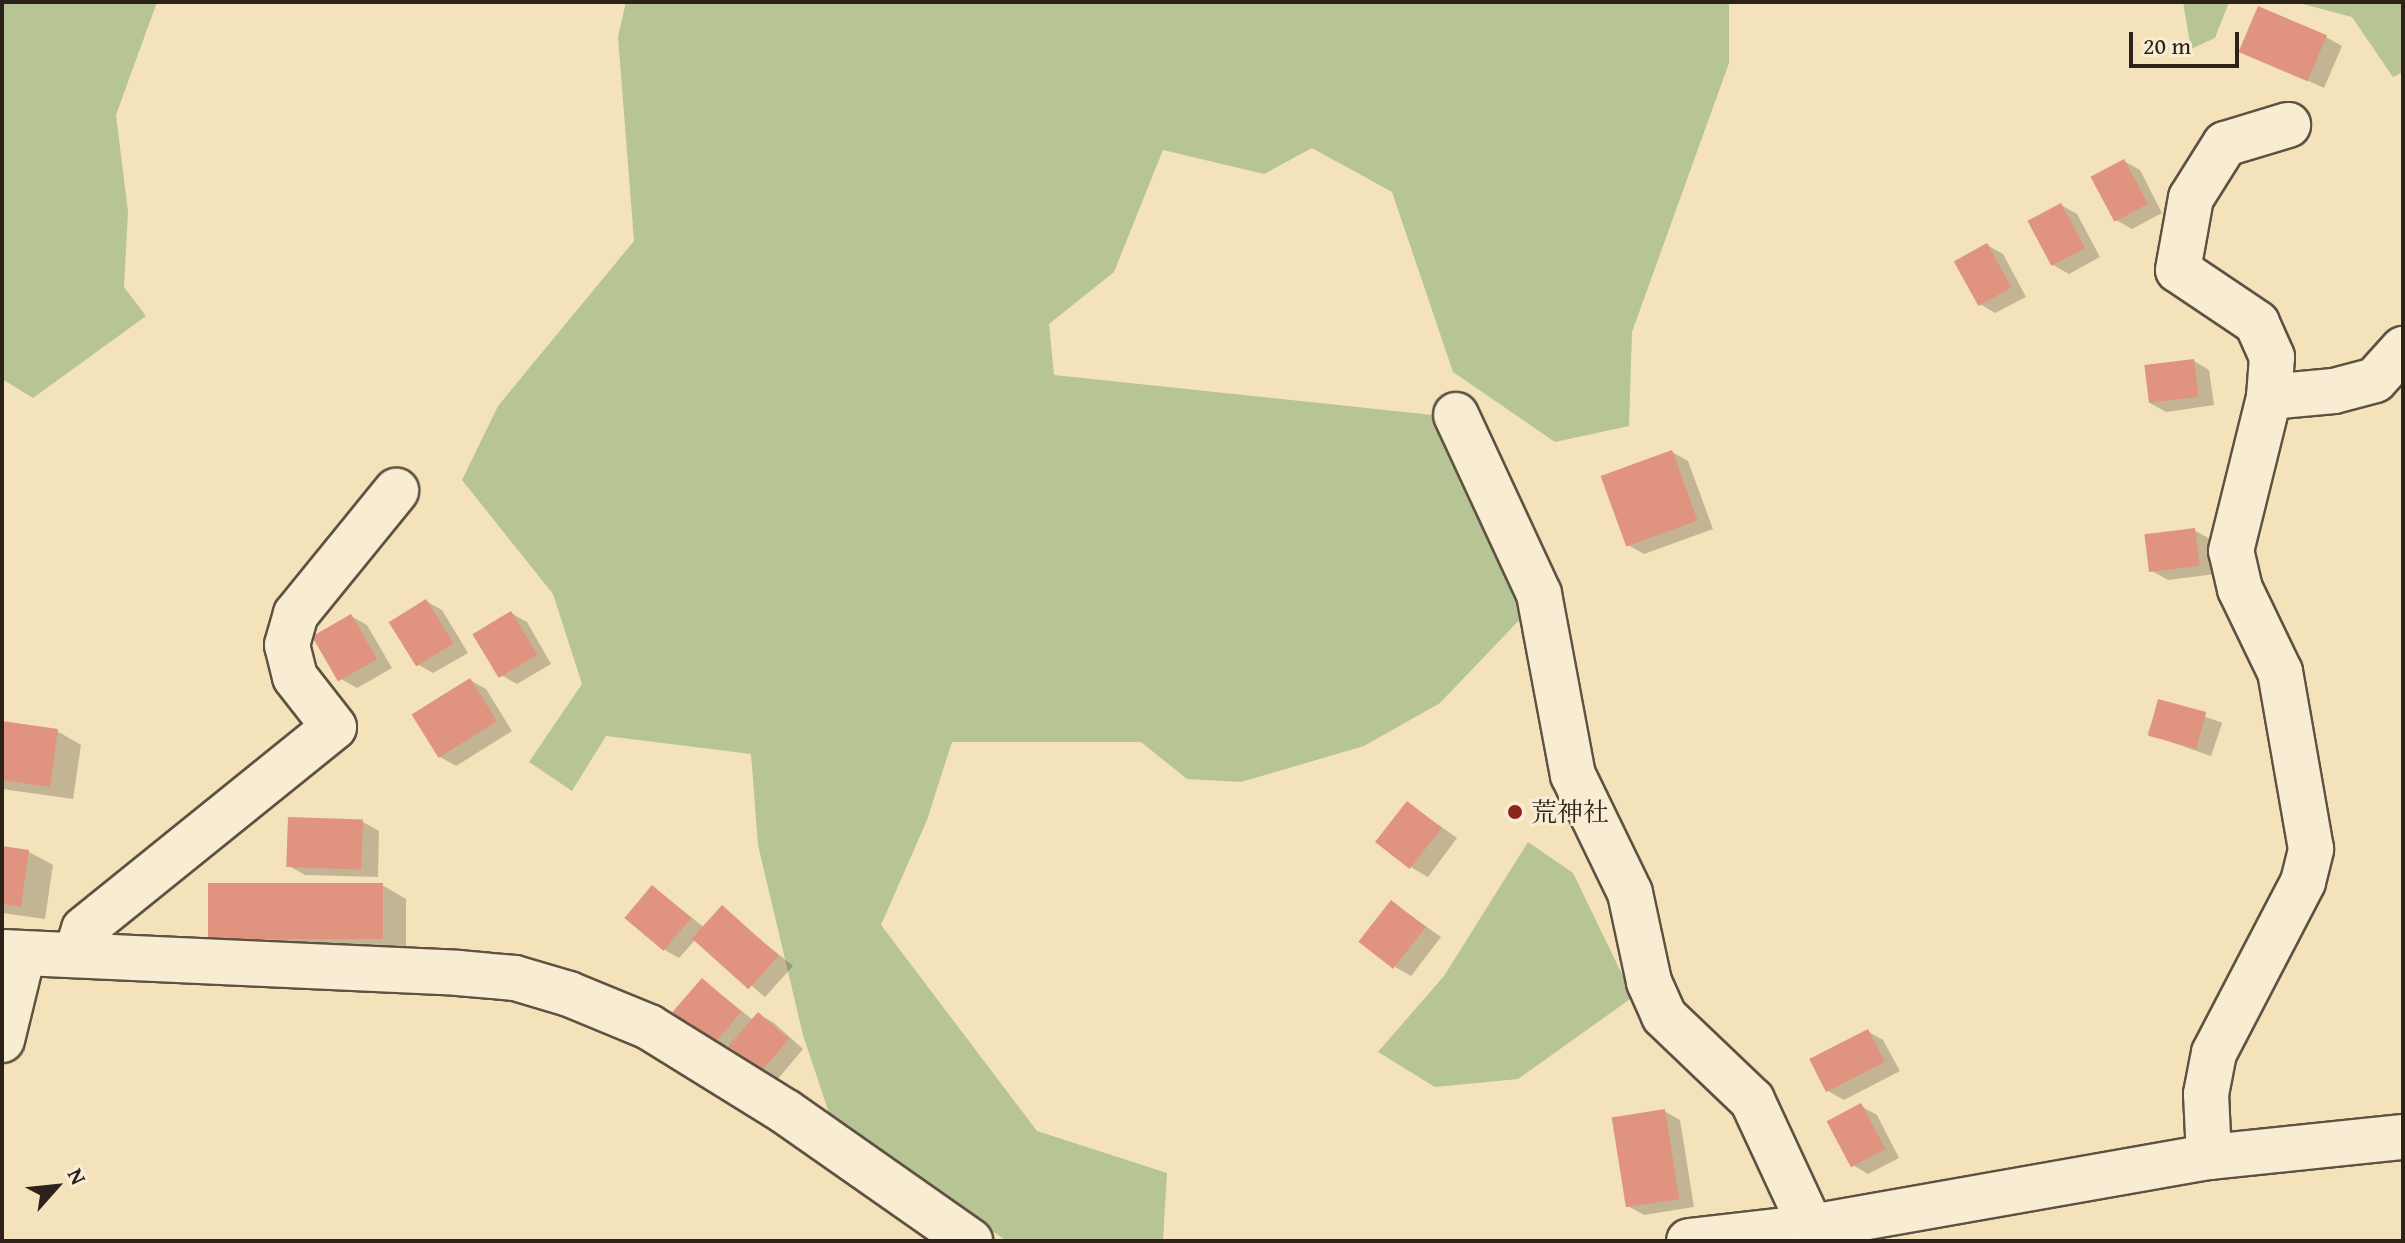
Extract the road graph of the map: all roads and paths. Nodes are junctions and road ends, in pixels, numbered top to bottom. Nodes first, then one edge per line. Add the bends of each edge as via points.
1 (2288, 125) dead end
2 (2403, 349) edge
3 (2269, 397) junction
4 (1456, 415) dead end
5 (396, 491) dead end
6 (12, 953) edge
7 (76, 954) junction
8 (2, 1040) edge
9 (2403, 1137) edge
10 (2209, 1157) junction
11 (1811, 1227) junction
12 (970, 1241) edge
13 (1689, 1241) edge

1 - 3 street via 2225,144 2191,198 2178,270 2257,323 2272,357
2 - 3 street via 2375,380 2334,391
3 - 10 street via 2231,551 2240,589 2280,672 2311,849 2303,882 2214,1053 2206,1094
4 - 11 street via 1539,594 1573,775 1630,893 1649,982 1664,1016 1752,1100
5 - 7 street via 296,614 287,645 295,677 334,727 84,929
6 - 7 street
6 - 8 street
7 - 12 street via 472,974 515,978 569,994 649,1027 786,1112
9 - 10 street
10 - 11 street
11 - 13 street

